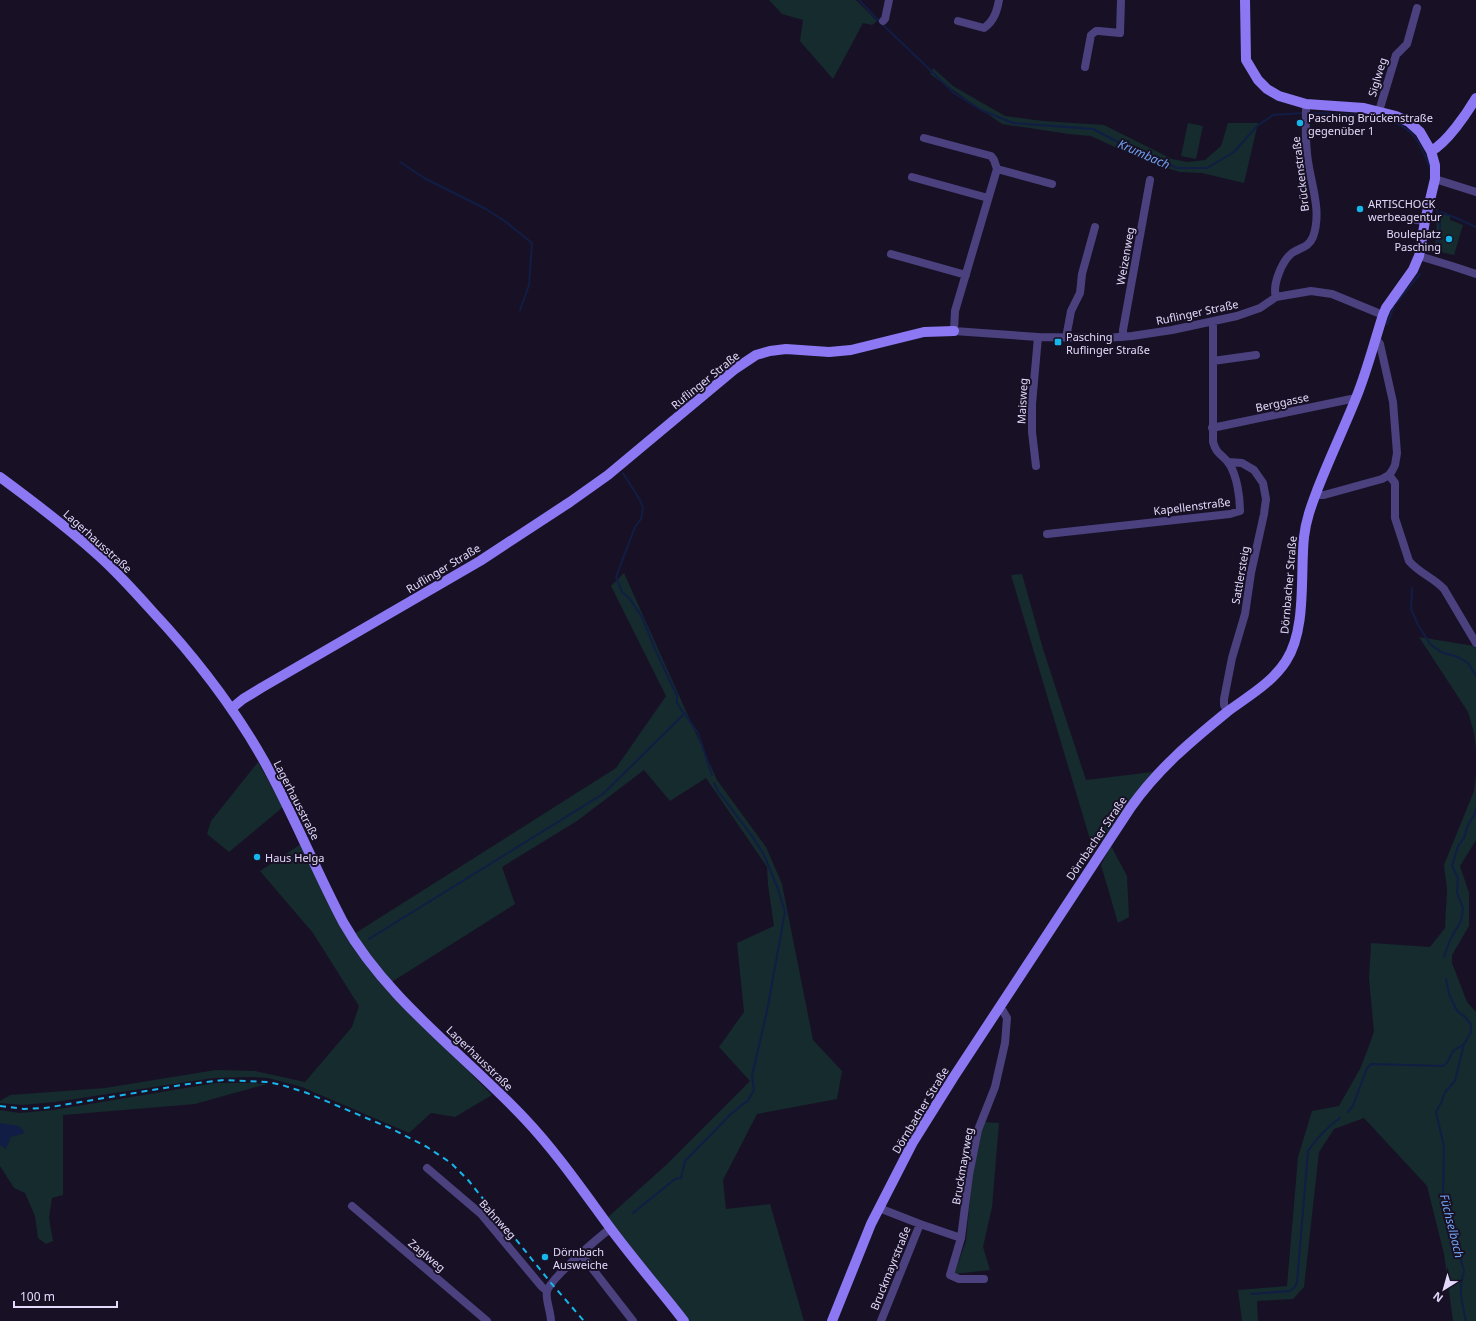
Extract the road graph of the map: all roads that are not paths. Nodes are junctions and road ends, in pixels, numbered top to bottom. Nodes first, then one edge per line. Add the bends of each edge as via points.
1 (888, 0) edge
2 (999, 0) edge
3 (1121, 0) edge
4 (1245, 0) edge
5 (1417, 8) dead end
6 (882, 21) dead end
7 (958, 21) dead end
8 (1085, 67) dead end
9 (1476, 98) edge
10 (1306, 110) junction
11 (1379, 111) junction
12 (924, 138) dead end
13 (1431, 151) junction
14 (997, 169) junction
15 (912, 177) dead end
16 (1435, 179) junction
17 (1150, 180) dead end
18 (1052, 184) dead end
19 (1476, 192) edge
20 (988, 198) junction
21 (1389, 218) dead end
22 (1425, 221) junction
23 (1095, 227) dead end
24 (891, 254) dead end
25 (1419, 256) junction
26 (1476, 274) edge
27 (966, 275) junction
28 (1276, 297) junction
29 (1383, 315) junction
30 (1214, 322) junction
31 (954, 331) junction
32 (1038, 337) junction
33 (1123, 337) junction
34 (1066, 338) junction
35 (1376, 339) junction
36 (1256, 355) dead end
37 (1213, 361) junction
38 (1356, 398) junction
39 (1212, 428) junction
40 (1228, 462) junction
41 (1036, 466) dead end
42 (1389, 475) junction
43 (0, 477) edge
44 (1316, 495) junction
45 (1047, 534) dead end
46 (1476, 643) edge
47 (232, 708) junction
48 (1228, 712) junction
49 (999, 1008) junction
50 (427, 1168) dead end
51 (352, 1206) dead end
52 (879, 1208) junction
53 (920, 1224) junction
54 (610, 1228) junction
55 (961, 1238) junction
56 (581, 1254) junction
57 (984, 1279) dead end
58 (547, 1291) junction
59 (487, 1321) edge
60 (551, 1321) edge
61 (633, 1321) edge
62 (684, 1321) edge
63 (832, 1321) edge
64 (881, 1321) edge

1 - 6 street via 885,19
2 - 7 street via 995,15 984,28
3 - 8 street via 1120,33 1096,31 1091,35
4 - 10 street, Dörnbacher Straße via 1246,60 1252,71 1267,89
5 - 11 street, Siglweg via 1407,44 1396,55
9 - 13 street via 1449,135
10 - 11 street, Dörnbacher Straße via 1364,108
10 - 28 street, Brückenstraße via 1306,152 1316,204 1315,227 1310,243 1292,254 1280,270 1275,287
11 - 13 street, Dörnbacher Straße via 1396,116 1415,127
12 - 14 street via 991,156
13 - 16 street, Dörnbacher Straße
14 - 18 street
14 - 20 street
15 - 20 street
16 - 19 street
16 - 22 street, Dörnbacher Straße
17 - 33 street, Weizenweg
20 - 27 street
21 - 22 street
22 - 25 street, Dörnbacher Straße
23 - 34 street via 1082,274 1080,293 1071,311
24 - 27 street
25 - 26 street
25 - 29 street, Dörnbacher Straße via 1413,270
27 - 31 street via 955,311
28 - 29 street, Ruflinger Straße via 1311,291 1327,292
28 - 30 street, Ruflinger Straße via 1256,310
29 - 35 street, Dörnbacher Straße
30 - 33 street, Ruflinger Straße
30 - 37 street, Kapellenstraße
31 - 32 street, Ruflinger Straße
31 - 47 street, Ruflinger Straße via 924,332 851,350 780,350 756,355 735,369 608,475 570,502 480,561 261,688
32 - 34 street, Ruflinger Straße
32 - 41 street, Maisweg via 1032,404
33 - 34 street, Ruflinger Straße
35 - 38 street, Dörnbacher Straße
35 - 42 street via 1379,342 1388,379 1395,421 1396,461
36 - 37 street
37 - 39 street, Kapellenstraße
38 - 39 street, Berggasse
38 - 44 street, Dörnbacher Straße
39 - 40 street, Kapellenstraße via 1216,451
40 - 45 street, Kapellenstraße via 1234,475 1240,511
40 - 48 street, Sattlersteig via 1242,463 1254,470 1263,483 1266,499 1245,614 1232,658 1224,699
42 - 44 street via 1324,495
42 - 46 street via 1395,483 1395,518 1409,561 1440,584
43 - 47 street, Lagerhausstraße via 68,529 113,570 200,664
44 - 48 street, Dörnbacher Straße via 1306,525 1299,614 1291,651 1283,666 1272,678
47 - 54 street, Lagerhausstraße via 276,783 343,922 367,960 408,1006 498,1091 533,1128
48 - 49 street, Dörnbacher Straße via 1167,763 1141,793
49 - 52 street, Dörnbacher Straße via 929,1115
49 - 55 street, Bruckmayrweg via 1007,1018 1005,1043 995,1087 978,1130
50 - 58 street, Bahnweg via 481,1214
51 - 59 street, Zaglweg
52 - 53 street, Bruckmayrstraße
52 - 63 street, Dörnbacher Straße
53 - 55 street, Bruckmayrstraße
53 - 64 street, Bruckmayrstraße
54 - 56 street
54 - 62 street, Lagerhausstraße
55 - 57 street via 950,1275 959,1279
56 - 58 street via 555,1279
56 - 61 street
58 - 60 street

